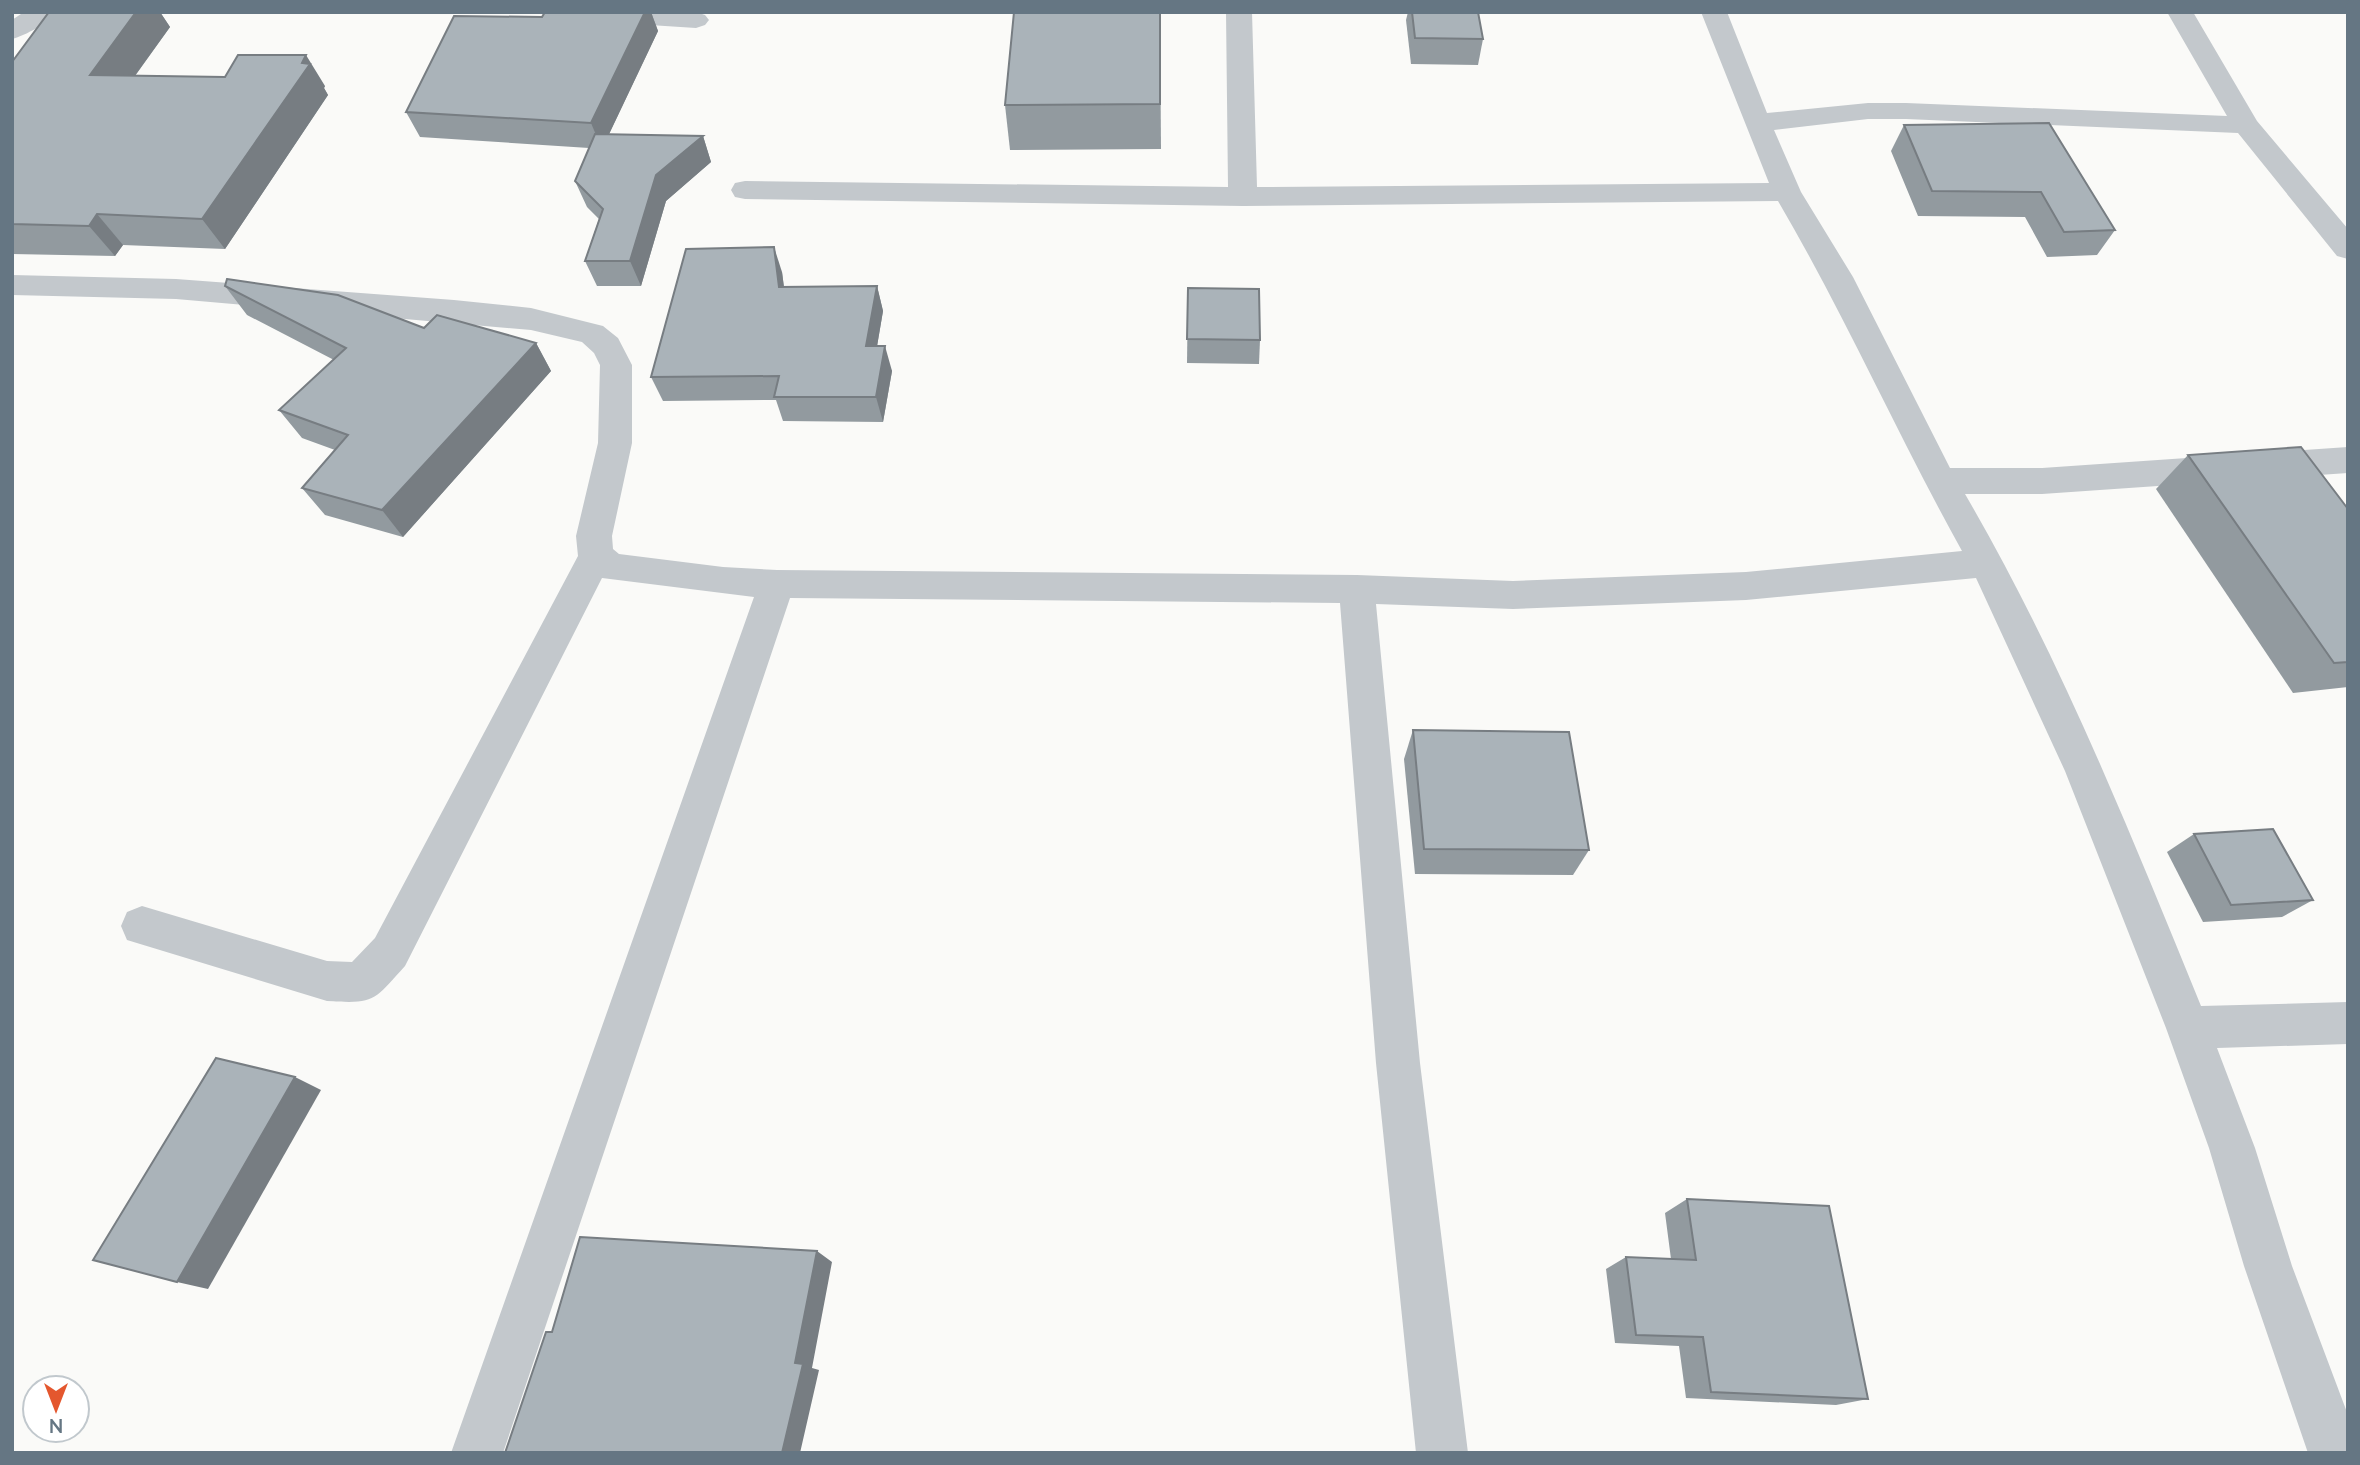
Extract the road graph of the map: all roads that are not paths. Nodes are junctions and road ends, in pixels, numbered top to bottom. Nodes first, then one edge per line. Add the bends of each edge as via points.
1 (43, 12) edge
2 (572, 12) edge
3 (1239, 12) edge
4 (1714, 12) edge
5 (2180, 12) edge
6 (696, 20) dead end
7 (12, 31) edge
8 (1757, 123) junction
9 (2246, 125) junction
10 (745, 190) dead end
11 (1787, 192) junction
12 (1243, 197) junction
13 (2348, 249) edge
14 (12, 285) edge
15 (2348, 460) edge
16 (1941, 481) junction
17 (596, 556) junction
18 (1987, 563) junction
19 (777, 584) junction
20 (1357, 589) junction
21 (142, 926) dead end
22 (2348, 1023) edge
23 (2188, 1028) junction
24 (477, 1453) edge
25 (1442, 1453) edge
26 (2333, 1453) edge

1 - 7 street
2 - 6 street
3 - 12 street
4 - 8 street
5 - 9 street
8 - 9 street via 1906,111
8 - 11 street
9 - 13 street
10 - 12 street
11 - 12 street
11 - 16 street via 1838,277
14 - 17 street via 176,289 454,311 531,319 592,334 607,346 616,365 615,443 594,536
15 - 16 street via 2042,481
16 - 18 street
17 - 19 street via 611,567
17 - 21 street via 390,952 361,983 327,981
18 - 20 street via 1746,586 1527,595
18 - 23 street via 2085,771
19 - 20 street
19 - 24 street
20 - 25 street via 1398,1063
22 - 23 street
23 - 26 street

